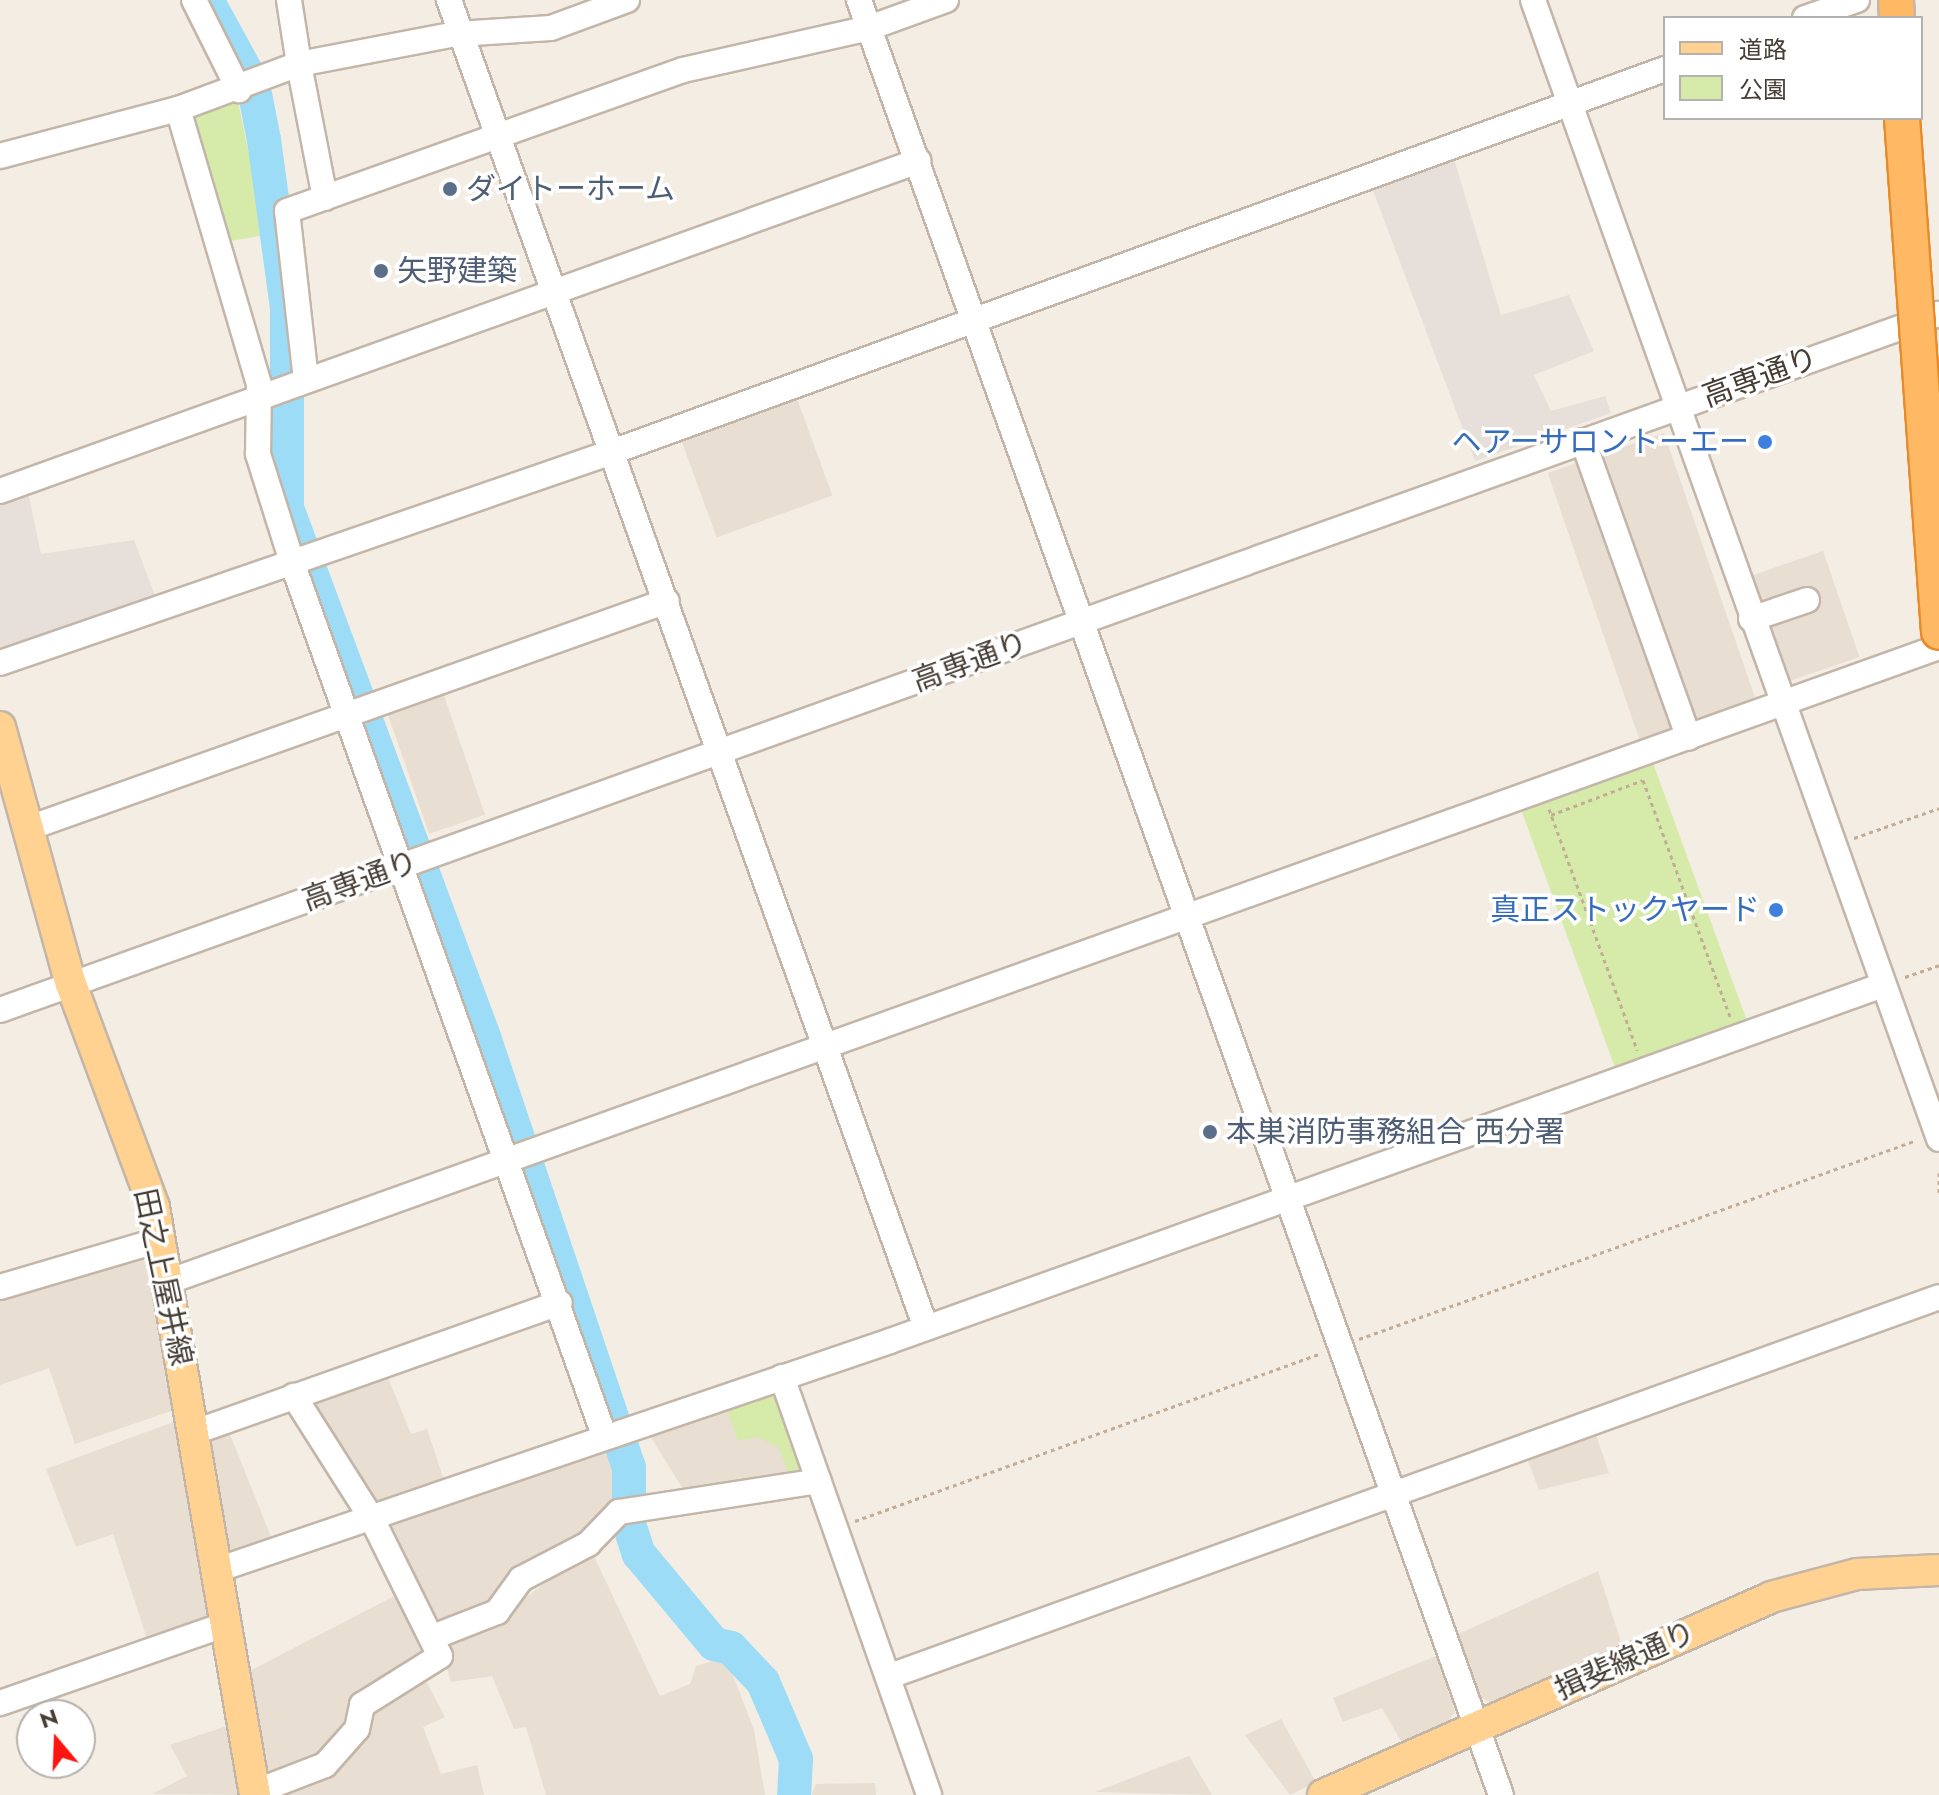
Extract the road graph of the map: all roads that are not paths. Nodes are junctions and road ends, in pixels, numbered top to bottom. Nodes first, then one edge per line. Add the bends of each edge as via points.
1 (194, 0) edge
2 (289, 0) edge
3 (449, 0) edge
4 (627, 0) edge
5 (859, 0) edge
6 (946, 0) edge
7 (1533, 0) edge
8 (1857, 0) edge
9 (1811, 16) edge
10 (869, 28) junction
11 (461, 34) junction
12 (299, 64) junction
13 (1663, 70) edge
14 (248, 85) junction
15 (1569, 103) junction
16 (178, 109) junction
17 (1902, 120) edge
18 (497, 137) junction
19 (0, 156) edge
20 (918, 161) junction
21 (325, 198) junction
22 (555, 292) junction
23 (1939, 314) edge
24 (974, 321) junction
25 (306, 380) junction
26 (258, 402) junction
27 (1676, 407) junction
28 (1583, 441) junction
29 (612, 452) junction
30 (0, 491) edge
31 (293, 565) junction
32 (1807, 600) dead end
33 (667, 601) junction
34 (1751, 619) junction
35 (1083, 622) junction
36 (1939, 632) edge
37 (1939, 647) edge
38 (0, 663) edge
39 (1781, 704) junction
40 (346, 716) junction
41 (0, 727) edge
42 (1689, 738) junction
43 (721, 751) junction
44 (4, 766) edge
45 (26, 829) junction
46 (410, 863) junction
47 (1189, 919) junction
48 (71, 984) junction
49 (1883, 985) junction
50 (0, 1010) edge
51 (825, 1048) junction
52 (1937, 1136) edge
53 (508, 1158) junction
54 (1288, 1199) junction
55 (160, 1240) junction
56 (170, 1281) junction
57 (0, 1287) edge
58 (1939, 1297) edge
59 (560, 1303) junction
60 (926, 1328) junction
61 (782, 1377) junction
62 (294, 1396) junction
63 (612, 1432) junction
64 (192, 1433) junction
65 (819, 1481) junction
66 (1392, 1493) junction
67 (372, 1519) junction
68 (1939, 1570) edge
69 (214, 1571) junction
70 (221, 1626) junction
71 (433, 1637) junction
72 (890, 1676) junction
73 (0, 1703) edge
74 (1477, 1727) junction
75 (255, 1794) edge
76 (929, 1795) edge
77 (1323, 1795) edge
78 (1501, 1795) edge

1 - 14 street
2 - 12 street
3 - 11 street
4 - 11 street via 551,28
5 - 10 street
6 - 10 street
7 - 15 street
8 - 9 street
10 - 18 street via 683,70
10 - 20 street
11 - 12 street
11 - 18 street
12 - 14 street
12 - 21 street
13 - 15 street
14 - 16 street
15 - 24 street
15 - 27 street
16 - 19 street
16 - 26 street via 259,385
17 - 36 highway, bridge
18 - 21 street
18 - 22 street
20 - 22 street
20 - 24 street
21 - 25 street via 287,211
22 - 25 street
22 - 29 street
23 - 27 street, 高専通り
24 - 29 street
24 - 35 street
25 - 26 street
26 - 30 street
26 - 31 street via 258,454
27 - 28 street, 高専通り
27 - 34 street
28 - 35 street, 高専通り
28 - 42 street
29 - 31 street
29 - 33 street
31 - 38 street
31 - 40 street
32 - 34 street
33 - 40 street
33 - 43 street
34 - 39 street
35 - 43 street, 高専通り
35 - 47 street
37 - 39 street
39 - 42 street
39 - 49 street
40 - 45 street
40 - 46 street
41 - 44 main road, 田之上屋井線
42 - 47 street
43 - 46 street, 高専通り
43 - 51 street
44 - 45 main road, 田之上屋井線
45 - 48 main road, 田之上屋井線
46 - 48 street, 高専通り
46 - 53 street
47 - 51 street
47 - 54 street
48 - 50 street, 高専通り
48 - 55 main road, 田之上屋井線
49 - 52 street
49 - 54 street
51 - 53 street
51 - 60 street
53 - 56 street
53 - 59 street
54 - 60 street
54 - 66 street
55 - 56 main road, 田之上屋井線
55 - 57 street
56 - 64 main road, 田之上屋井線
58 - 66 street
59 - 62 street
59 - 63 street
60 - 61 street
61 - 63 street
61 - 65 street
62 - 64 street
62 - 67 street
63 - 67 street
64 - 69 main road, 田之上屋井線
65 - 71 street via 619,1512 588,1544 521,1579 497,1612
65 - 72 street
66 - 72 street
66 - 74 street
67 - 69 street
67 - 71 street
68 - 74 main road, 揖斐線通り via 1857,1574 1771,1597
69 - 70 main road, 田之上屋井線
70 - 73 street
70 - 75 main road, 田之上屋井線
71 - 75 street via 436,1662 362,1705 357,1729 325,1765
72 - 76 street
74 - 77 main road, 揖斐線通り
74 - 78 street

